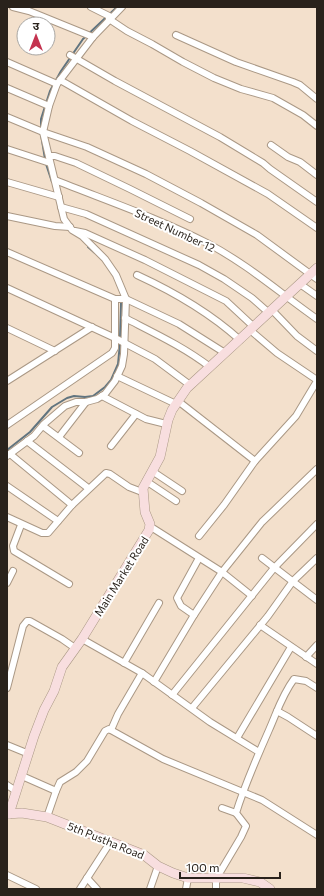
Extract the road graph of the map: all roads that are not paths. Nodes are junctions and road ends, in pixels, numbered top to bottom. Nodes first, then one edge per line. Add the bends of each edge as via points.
1 (12, 7) edge
2 (91, 7) edge
3 (122, 7) edge
4 (109, 16) junction
5 (89, 35) junction
6 (176, 35) dead end
7 (73, 57) junction
8 (7, 62) edge
9 (56, 82) junction
10 (7, 88) edge
11 (317, 99) edge
12 (46, 105) junction
13 (7, 116) edge
14 (317, 126) edge
15 (41, 131) junction
16 (271, 145) dead end
17 (7, 148) edge
18 (48, 161) junction
19 (317, 176) edge
20 (54, 180) junction
21 (7, 182) edge
22 (57, 196) junction
23 (317, 202) edge
24 (61, 207) junction
25 (7, 216) edge
26 (190, 220) dead end
27 (69, 228) junction
28 (317, 228) edge
29 (7, 252) edge
30 (315, 274) edge
31 (137, 275) dead end
32 (300, 284) junction
33 (7, 288) edge
34 (317, 296) edge
35 (286, 297) junction
36 (121, 300) junction
37 (270, 312) junction
38 (125, 318) junction
39 (317, 319) edge
40 (92, 327) junction
41 (7, 328) edge
42 (252, 329) junction
43 (240, 340) junction
44 (120, 341) junction
45 (54, 351) junction
46 (317, 352) edge
47 (225, 353) junction
48 (210, 366) junction
49 (118, 376) junction
50 (317, 380) edge
51 (7, 381) edge
52 (190, 385) junction
53 (102, 396) junction
54 (86, 402) junction
55 (177, 403) junction
56 (136, 414) junction
57 (166, 424) junction
58 (7, 425) edge
59 (43, 426) junction
60 (59, 438) junction
61 (27, 441) junction
62 (111, 446) dead end
63 (79, 453) dead end
64 (8, 455) edge
65 (255, 461) junction
66 (317, 469) edge
67 (152, 471) junction
68 (146, 481) junction
69 (7, 486) edge
70 (88, 488) junction
71 (182, 490) dead end
72 (142, 492) junction
73 (176, 501) dead end
74 (72, 505) junction
75 (7, 517) edge
76 (58, 521) junction
77 (21, 524) junction
78 (317, 524) edge
79 (151, 527) junction
80 (199, 536) dead end
81 (199, 558) junction
82 (262, 558) dead end
83 (317, 558) edge
84 (274, 568) junction
85 (13, 570) dead end
86 (222, 572) junction
87 (293, 581) junction
88 (7, 583) edge
89 (69, 584) dead end
90 (252, 596) junction
91 (317, 600) edge
92 (159, 602) dead end
93 (194, 615) junction
94 (260, 625) junction
95 (82, 639) junction
96 (317, 645) edge
97 (291, 647) junction
98 (75, 648) junction
99 (306, 657) junction
100 (124, 663) junction
101 (317, 664) edge
102 (142, 674) junction
103 (154, 682) junction
104 (7, 688) edge
105 (317, 688) edge
106 (172, 695) junction
107 (192, 708) junction
108 (276, 711) junction
109 (111, 730) junction
110 (317, 736) edge
111 (237, 738) junction
112 (7, 745) edge
113 (260, 752) junction
114 (29, 754) junction
115 (22, 776) junction
116 (7, 785) edge
117 (16, 791) junction
118 (56, 791) junction
119 (242, 792) junction
120 (222, 808) dead end
121 (8, 814) edge
122 (236, 814) junction
123 (47, 817) junction
124 (317, 835) edge
125 (111, 841) junction
126 (158, 866) junction
127 (7, 875) edge
128 (87, 878) junction
129 (188, 878) junction
130 (216, 879) junction
131 (22, 882) junction
132 (19, 889) edge
133 (36, 889) edge
134 (80, 889) edge
135 (98, 889) edge
136 (150, 889) edge
137 (186, 889) edge
138 (216, 889) edge
139 (270, 889) edge

1 - 5 street via 29,11
2 - 4 street
3 - 4 street
4 - 5 street
4 - 14 street via 127,31 183,62 241,89 274,98
5 - 7 street
6 - 11 street via 236,62 300,85
7 - 9 street
7 - 23 street via 238,148
8 - 9 street
9 - 12 street
9 - 28 street via 197,154 268,194
10 - 12 street
12 - 15 street
13 - 15 street
15 - 18 street
15 - 30 street via 86,147 146,174 257,235
16 - 19 street via 300,162
17 - 18 street
18 - 20 street
18 - 26 street via 55,156 76,163
20 - 22 street
20 - 35 street, Street Number 12 via 207,243 256,273
21 - 22 street
22 - 24 street
24 - 27 street
24 - 37 street via 86,214 224,278
25 - 27 street
27 - 36 street via 82,236 116,275
27 - 42 street via 138,257 226,301
29 - 36 street
30 - 32 street, Main Market Road
31 - 43 street via 194,305
32 - 34 street
32 - 35 street, Main Market Road
33 - 40 street
35 - 37 street, Main Market Road
35 - 39 street, Street Number 12
36 - 38 street
36 - 44 street
36 - 47 street via 179,324
37 - 42 street, Main Market Road
37 - 46 street
38 - 44 street
38 - 48 street via 171,341
40 - 44 street
40 - 45 street
41 - 45 street
42 - 43 street, Main Market Road
42 - 50 street via 278,353
43 - 47 street, Main Market Road
44 - 49 street via 122,366
44 - 52 street via 155,360
44 - 58 street via 108,357
45 - 51 street
47 - 48 street, Main Market Road
48 - 52 street, Main Market Road
49 - 53 street
49 - 55 street
50 - 65 street via 296,416
52 - 55 street, Main Market Road
53 - 54 street
53 - 56 street
54 - 59 street via 65,406
54 - 60 street
55 - 57 street, Main Market Road
55 - 65 street
56 - 57 street
56 - 62 street
57 - 67 street, Main Market Road via 160,457
59 - 60 street
59 - 61 street
60 - 63 street
61 - 64 street
61 - 70 street
64 - 74 street
65 - 80 street
66 - 86 street via 262,522
67 - 68 street, Main Market Road
67 - 71 street
68 - 72 street, Main Market Road
68 - 73 street
69 - 76 street
70 - 72 street via 103,474 108,473
70 - 74 street
72 - 79 street, Main Market Road via 145,512
74 - 76 street
75 - 77 street
76 - 77 street via 50,532 45,534
77 - 89 street via 14,551
78 - 84 street
79 - 81 street
79 - 95 street, Main Market Road
81 - 86 street
81 - 93 street via 177,598 181,606
82 - 84 street
83 - 87 street
84 - 87 street
84 - 90 street
85 - 88 street
86 - 90 street
86 - 93 street
87 - 91 street
87 - 94 street
90 - 106 street
92 - 100 street
93 - 103 street
94 - 97 street
94 - 107 street
95 - 98 street, Main Market Road
95 - 100 street
96 - 99 street
97 - 99 street
97 - 111 street
98 - 104 street via 56,635 27,621 23,626
98 - 114 street, Main Market Road via 62,667
99 - 101 street
100 - 102 street
102 - 103 street
102 - 109 street
103 - 106 street
105 - 108 street via 306,681 294,679
106 - 107 street
107 - 111 street
108 - 110 street
108 - 113 street
109 - 118 street via 105,731 87,761 60,782
109 - 119 street via 163,759
111 - 113 street
112 - 114 street
113 - 119 street
114 - 115 street, Main Market Road
115 - 117 street, Main Market Road
115 - 118 street
116 - 117 street
117 - 121 street, Main Market Road
118 - 123 street
119 - 122 street
119 - 124 street via 262,800
120 - 122 street
121 - 123 street, 5th Pustha Road via 22,813
122 - 130 street via 246,826
123 - 125 street, 5th Pustha Road
125 - 126 street, 5th Pustha Road via 144,855
125 - 128 street
126 - 129 street, 5th Pustha Road
126 - 136 street
127 - 131 street
128 - 134 street
128 - 135 street
129 - 130 street, 5th Pustha Road
129 - 137 street
130 - 138 street
130 - 139 street, 5th Pustha Road via 243,878 260,882
131 - 132 street
131 - 133 street

